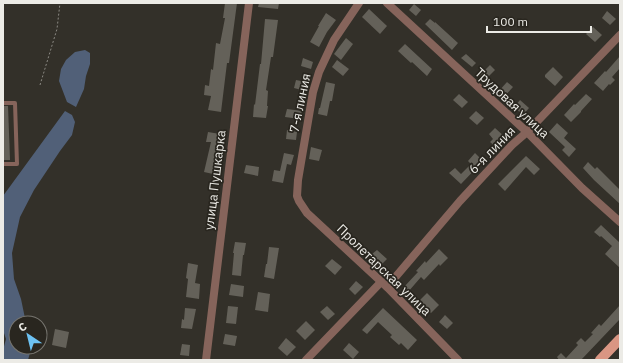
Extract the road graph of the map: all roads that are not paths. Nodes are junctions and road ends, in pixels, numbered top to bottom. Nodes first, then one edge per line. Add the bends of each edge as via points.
1 (249, 3) edge
2 (360, 3) edge
3 (387, 3) edge
4 (620, 35) edge
5 (3, 103) edge
6 (527, 132) junction
7 (3, 164) edge
8 (297, 196) joint
9 (620, 222) edge
10 (384, 285) junction
11 (620, 339) edge
12 (206, 360) edge
13 (306, 360) edge
14 (458, 360) edge
15 (600, 360) edge

1 - 12 street, улица Пушкарка
2 - 8 street, 7-я линия via 334,40 318,72
3 - 6 street, Трудовая улица
4 - 6 street, 6-я линия
5 - 7 lane via 15,103 17,164
6 - 9 street, Трудовая улица
6 - 10 street, 6-я линия via 512,145
8 - 10 street, Пролетарская улица via 307,213
10 - 13 street, 6-я линия
10 - 14 street, Пролетарская улица
11 - 15 main road

